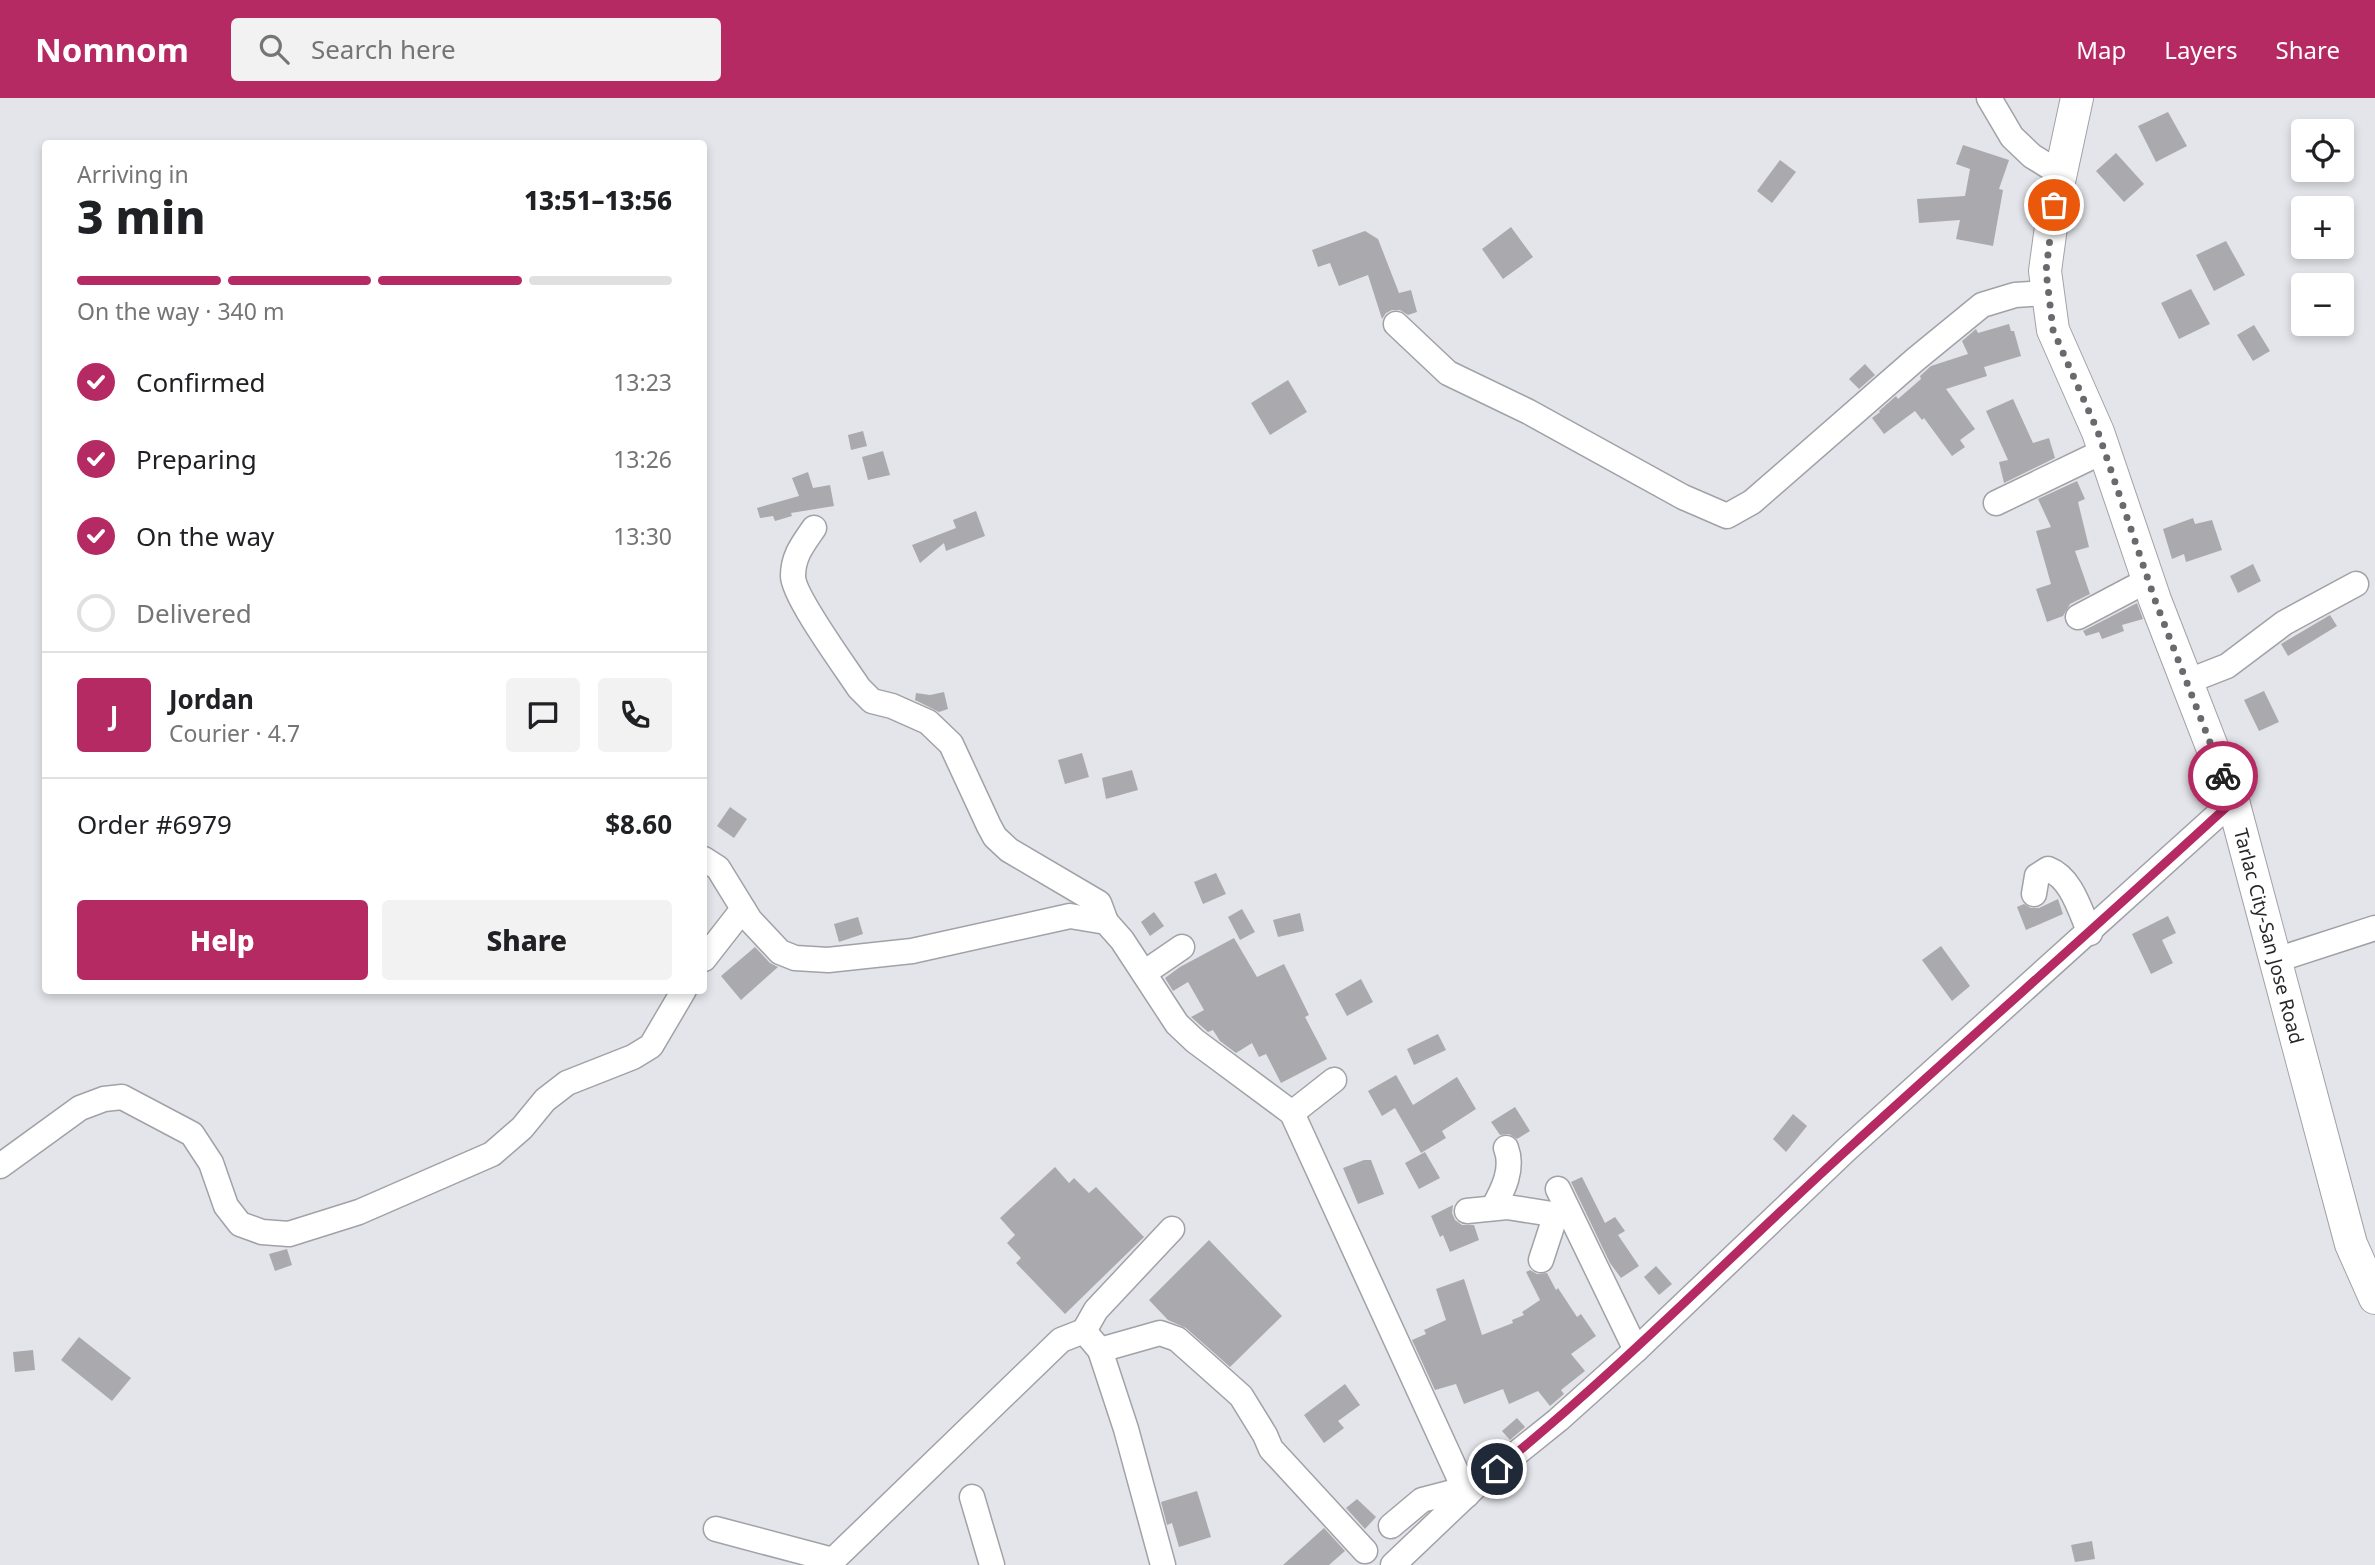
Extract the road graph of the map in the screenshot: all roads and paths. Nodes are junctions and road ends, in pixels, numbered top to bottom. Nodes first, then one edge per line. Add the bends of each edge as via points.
1 (1989, 98) edge
2 (2077, 98) edge
3 (2061, 174) junction
4 (2048, 293) junction
5 (1396, 324) dead end
6 (2104, 451) junction
7 (1996, 503) dead end
8 (814, 528) dead end
9 (2148, 580) junction
10 (2356, 584) dead end
11 (2078, 617) dead end
12 (2186, 682) junction
13 (2233, 801) junction
14 (707, 861) edge
15 (2034, 894) dead end
16 (743, 909) junction
17 (1106, 922) junction
18 (2375, 928) edge
19 (2090, 933) junction
20 (1182, 947) dead end
21 (707, 955) edge
22 (2276, 960) junction
23 (1144, 973) junction
24 (682, 994) edge
25 (1334, 1080) dead end
26 (1292, 1113) junction
27 (1506, 1148) dead end
28 (0, 1166) edge
29 (1558, 1189) dead end
30 (1493, 1208) junction
31 (1467, 1210) dead end
32 (1564, 1216) junction
33 (1172, 1229) dead end
34 (1541, 1260) dead end
35 (2375, 1298) edge
36 (1084, 1331) junction
37 (1100, 1350) junction
38 (1636, 1350) junction
39 (1465, 1492) junction
40 (972, 1497) dead end
41 (716, 1529) dead end
42 (1372, 1544) edge
43 (830, 1563) edge
44 (992, 1565) edge
45 (1163, 1565) edge
46 (1393, 1565) edge

1 - 3 street via 2012,137
2 - 3 main road, Tarlac City-San Jose Road
3 - 4 main road, Tarlac City-San Jose Road via 2046,271
4 - 5 street via 2015,295 1982,305 1752,502 1727,516 1448,373
4 - 6 main road, Tarlac City-San Jose Road via 2053,330
6 - 7 street
6 - 9 main road, Tarlac City-San Jose Road
8 - 17 street via 796,554 793,579 859,688 872,701 928,722 951,744 995,837 1099,903
9 - 11 street
9 - 12 main road, Tarlac City-San Jose Road
10 - 12 street via 2284,623 2227,666
12 - 13 main road, Tarlac City-San Jose Road
13 - 19 street
13 - 22 main road, Tarlac City-San Jose Road
14 - 16 street via 718,868
15 - 19 street via 2037,876 2048,869 2060,874
16 - 17 street via 780,952 828,960 912,951 1070,916
16 - 21 street
17 - 23 street
18 - 22 street
19 - 38 street via 1847,1149
20 - 23 street
22 - 35 main road, Tarlac City-San Jose Road via 2351,1244
23 - 26 street via 1177,1024
24 - 28 street via 651,1046 567,1083 492,1154 359,1212 289,1234 240,1224 226,1206 211,1163 192,1135 122,1097 80,1108
25 - 26 street
26 - 39 street
27 - 30 street via 1506,1184
29 - 32 street
30 - 31 street
30 - 32 street
32 - 34 street
32 - 38 street
33 - 36 street via 1096,1310
36 - 37 street
36 - 43 street via 1060,1340
37 - 42 street via 1160,1333 1177,1339 1241,1396 1271,1450
37 - 45 street
38 - 39 street via 1558,1420
39 - 42 street via 1422,1500
39 - 46 street
40 - 44 street
41 - 43 street

